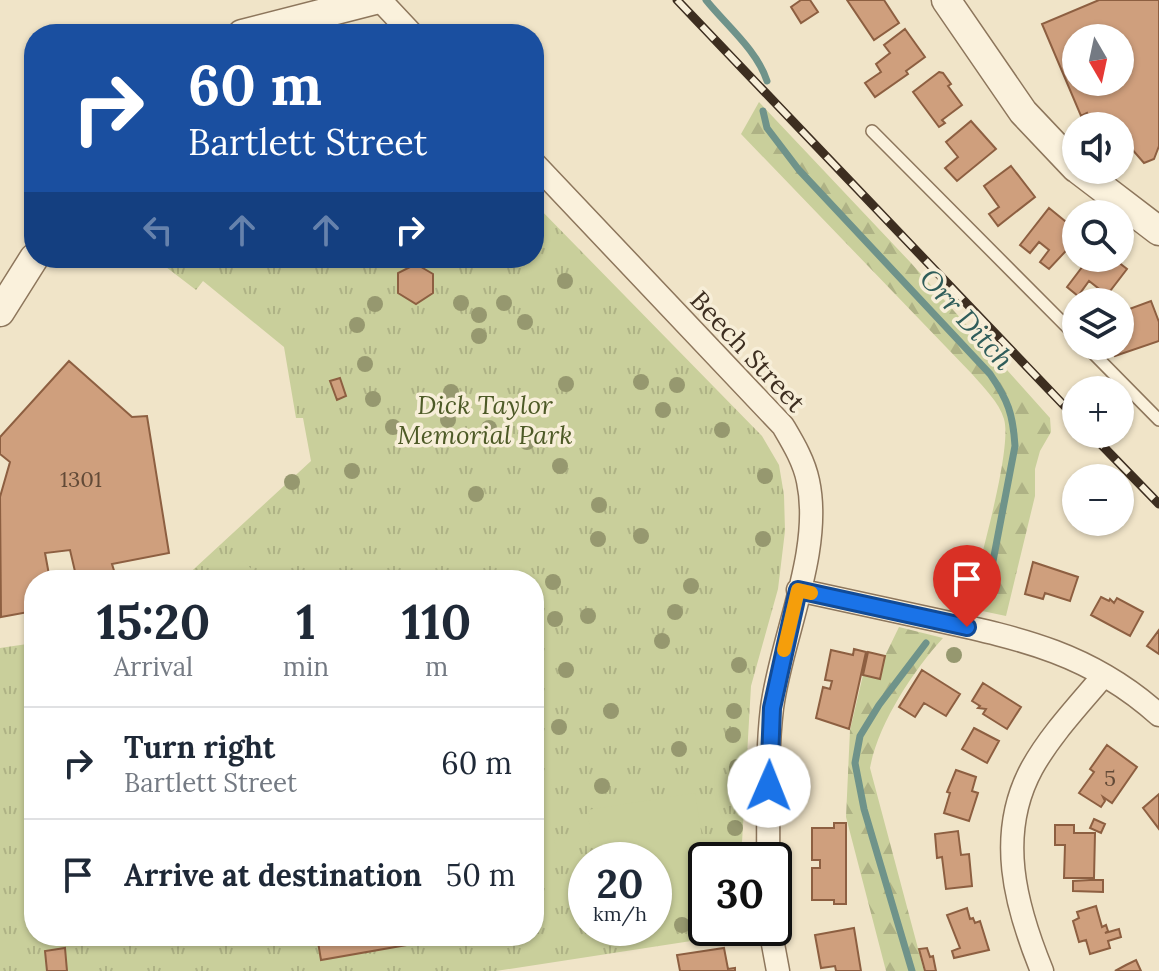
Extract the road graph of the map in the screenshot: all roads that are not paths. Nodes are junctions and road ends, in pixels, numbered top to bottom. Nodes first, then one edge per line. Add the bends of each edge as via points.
1 (377, 0) edge
2 (946, 0) edge
3 (282, 24) edge
4 (402, 24) edge
5 (872, 131) dead end
6 (1062, 153) edge
7 (544, 174) edge
8 (1097, 184) edge
9 (1159, 231) edge
10 (28, 268) edge
11 (0, 312) edge
12 (1062, 322) edge
13 (1100, 360) edge
14 (1159, 420) edge
15 (798, 590) junction
16 (1104, 675) junction
17 (1159, 715) edge
18 (768, 842) edge
19 (773, 946) edge
20 (778, 971) edge
21 (1042, 971) edge

1 - 3 street
1 - 4 street
2 - 6 street via 1023,112
5 - 12 lane
7 - 15 street, Beech Street via 783,426 808,482 808,550
8 - 9 street
10 - 11 street
13 - 14 lane
15 - 16 street via 1008,635 1055,650
15 - 18 street, Beech Street via 772,708
16 - 17 street
16 - 21 street via 1045,748 1017,803 1012,872
19 - 20 street

